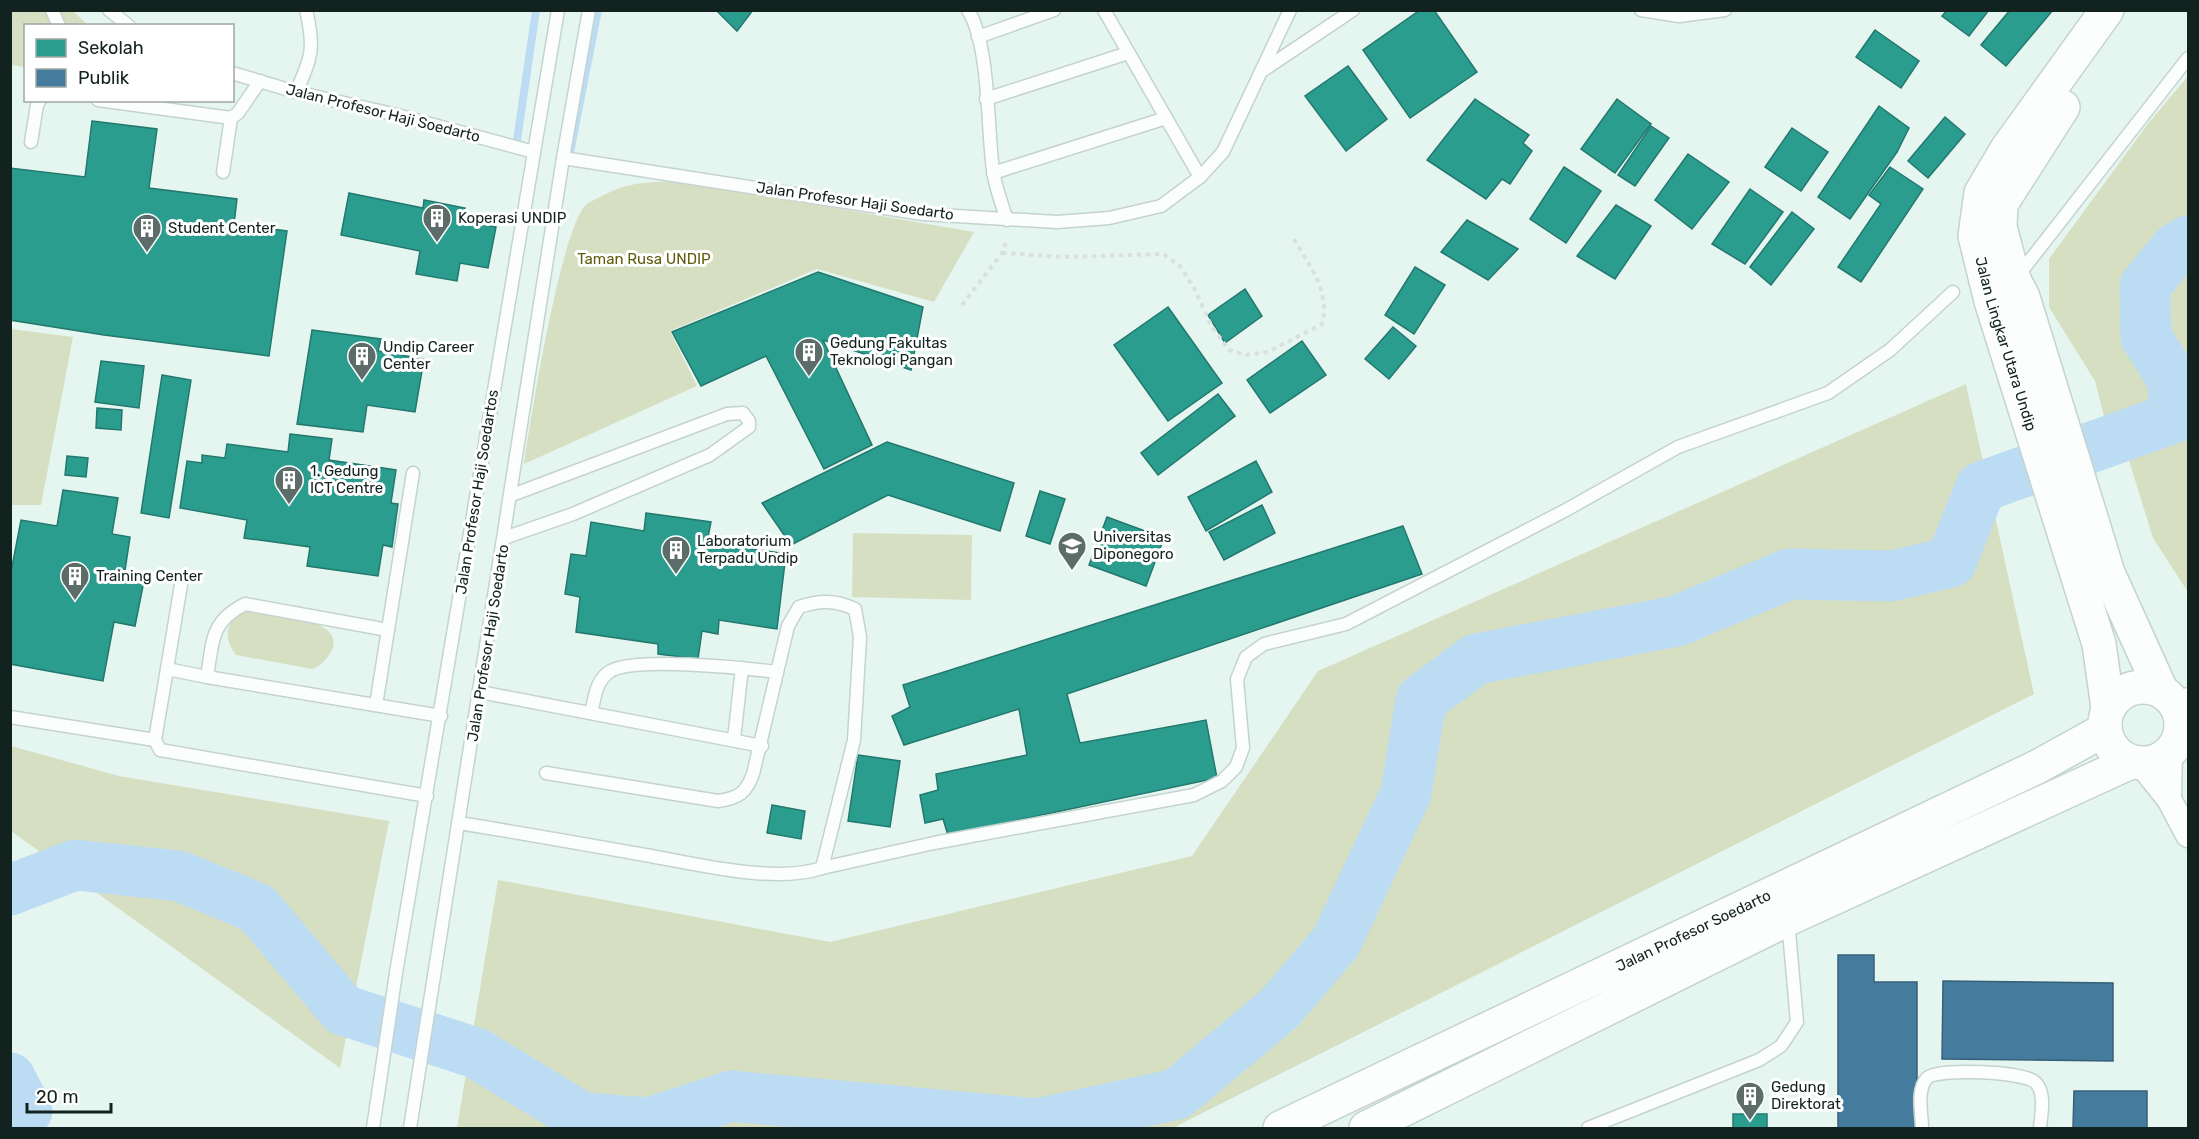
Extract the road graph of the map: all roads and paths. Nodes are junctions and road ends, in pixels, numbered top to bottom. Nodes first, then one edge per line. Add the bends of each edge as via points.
1 (52, 10) edge
2 (109, 10) edge
3 (306, 10) edge
4 (558, 10) edge
5 (590, 10) edge
6 (968, 10) edge
7 (1054, 10) edge
8 (1104, 10) edge
9 (1290, 10) edge
10 (1353, 10) edge
11 (1641, 10) edge
12 (1725, 10) edge
13 (2107, 10) edge
14 (2127, 10) edge
15 (58, 24) edge
16 (126, 24) edge
17 (978, 36) junction
18 (1128, 53) junction
19 (2188, 58) edge
20 (1261, 72) junction
21 (234, 74) edge
22 (260, 81) junction
23 (296, 92) junction
24 (986, 99) junction
25 (39, 102) edge
26 (113, 102) edge
27 (231, 118) junction
28 (1166, 118) junction
29 (31, 142) dead end
30 (534, 152) junction
31 (563, 158) junction
32 (223, 172) dead end
33 (993, 173) junction
34 (1200, 177) junction
35 (1006, 220) junction
36 (1292, 236) dead end
37 (1002, 253) junction
38 (2003, 279) junction
39 (1953, 292) dead end
40 (962, 305) dead end
41 (413, 473) dead end
42 (512, 495) junction
43 (504, 538) junction
44 (181, 585) dead end
45 (388, 630) junction
46 (742, 668) junction
47 (167, 669) junction
48 (776, 672) junction
49 (207, 677) junction
50 (480, 692) junction
51 (2174, 694) edge
52 (376, 705) junction
53 (591, 713) junction
54 (441, 716) junction
55 (10, 717) edge
56 (2106, 719) junction
57 (734, 739) junction
58 (154, 740) junction
59 (762, 746) junction
60 (2162, 750) edge
61 (546, 773) dead end
62 (427, 796) junction
63 (459, 823) junction
64 (2188, 835) edge
65 (822, 868) junction
66 (1788, 919) junction
67 (1299, 1125) edge
68 (373, 1128) edge
69 (410, 1128) edge
70 (1366, 1128) edge
71 (1588, 1128) edge
72 (1922, 1128) edge
73 (2040, 1128) edge

1 - 15 lane
2 - 16 lane
3 - 23 lane via 312,35 311,60
4 - 30 lane, Jalan Profesor Haji Soedartos
5 - 31 lane, Jalan Profesor Haji Soedarto
6 - 17 lane
7 - 17 lane
8 - 18 lane
9 - 20 lane, Jalan Profesor Haji Soedarto
10 - 20 lane
11 - 12 lane via 1679,16
13 - 38 street, Jalan Lingkar Utara Undip via 2007,149 1981,193 1975,236
14 - 38 street, Jalan Lingkar Utara Undip via 2001,204
17 - 24 lane
18 - 24 lane
18 - 28 lane
19 - 38 lane
20 - 34 lane, Jalan Profesor Haji Soedarto via 1223,153
21 - 22 lane, Jalan Profesor Haji Soedarto
22 - 23 lane, Jalan Profesor Haji Soedarto
22 - 27 lane
23 - 30 lane, Jalan Profesor Haji Soedarto
24 - 33 lane
25 - 29 lane
26 - 27 lane
27 - 32 lane
28 - 33 lane
28 - 34 lane
30 - 54 lane, Jalan Profesor Haji Soedartos
31 - 35 lane, Jalan Profesor Haji Soedarto via 923,214
31 - 42 lane, Jalan Profesor Haji Soedarto
33 - 35 lane
34 - 35 lane, Jalan Profesor Haji Soedarto via 1161,206 1109,218
35 - 37 path via 1007,238
36 - 37 path via 1322,289 1326,308 1322,324 1269,352 1245,355 1229,350 1212,327 1180,266 1163,254 1064,257
37 - 40 path
38 - 51 street, Jalan Lingkar Utara Undip via 2108,573
38 - 56 street, Jalan Lingkar Utara Undip via 2099,644
39 - 65 lane via 1890,350 1828,393 1677,447 1566,510 1346,624 1264,644 1246,657 1237,679 1243,748 1236,767 1222,781 1194,795
41 - 45 lane
42 - 43 lane, Jalan Profesor Haji Soedarto
42 - 43 lane via 727,414 743,413 749,421 749,427 710,455 573,514
43 - 50 lane, Jalan Profesor Haji Soedarto
44 - 47 lane
45 - 49 lane via 245,604 228,613 219,624
45 - 52 lane
46 - 48 lane
46 - 53 lane via 631,664 610,671 598,683
46 - 57 lane
47 - 49 lane
47 - 58 lane
48 - 59 lane
48 - 65 lane via 788,626 800,607 820,600 855,609 860,637 854,740
49 - 52 lane
50 - 53 lane
50 - 63 lane, Jalan Profesor Haji Soedarto
51 - 56 street via 2146,686 2131,688 2118,696
51 - 60 street via 2181,720
52 - 54 lane
53 - 57 lane
54 - 62 lane, Jalan Profesor Haji Soedartos
55 - 58 lane
56 - 60 street via 2109,744 2118,755
56 - 67 street, Jalan Profesor Soedarto via 2037,767
57 - 59 lane
58 - 62 lane via 160,750
59 - 61 lane via 746,792 726,800
60 - 64 street via 2169,799
60 - 66 street, Jalan Profesor Soedarto
62 - 68 lane, Jalan Profesor Haji Soedartos
63 - 65 lane via 696,864 784,875
63 - 69 lane, Jalan Profesor Haji Soedarto
66 - 70 street, Jalan Profesor Soedarto
66 - 71 lane via 1797,1022 1781,1046 1759,1060
72 - 73 lane via 1921,1090 1927,1078 1939,1073 2008,1073 2036,1083 2042,1098

